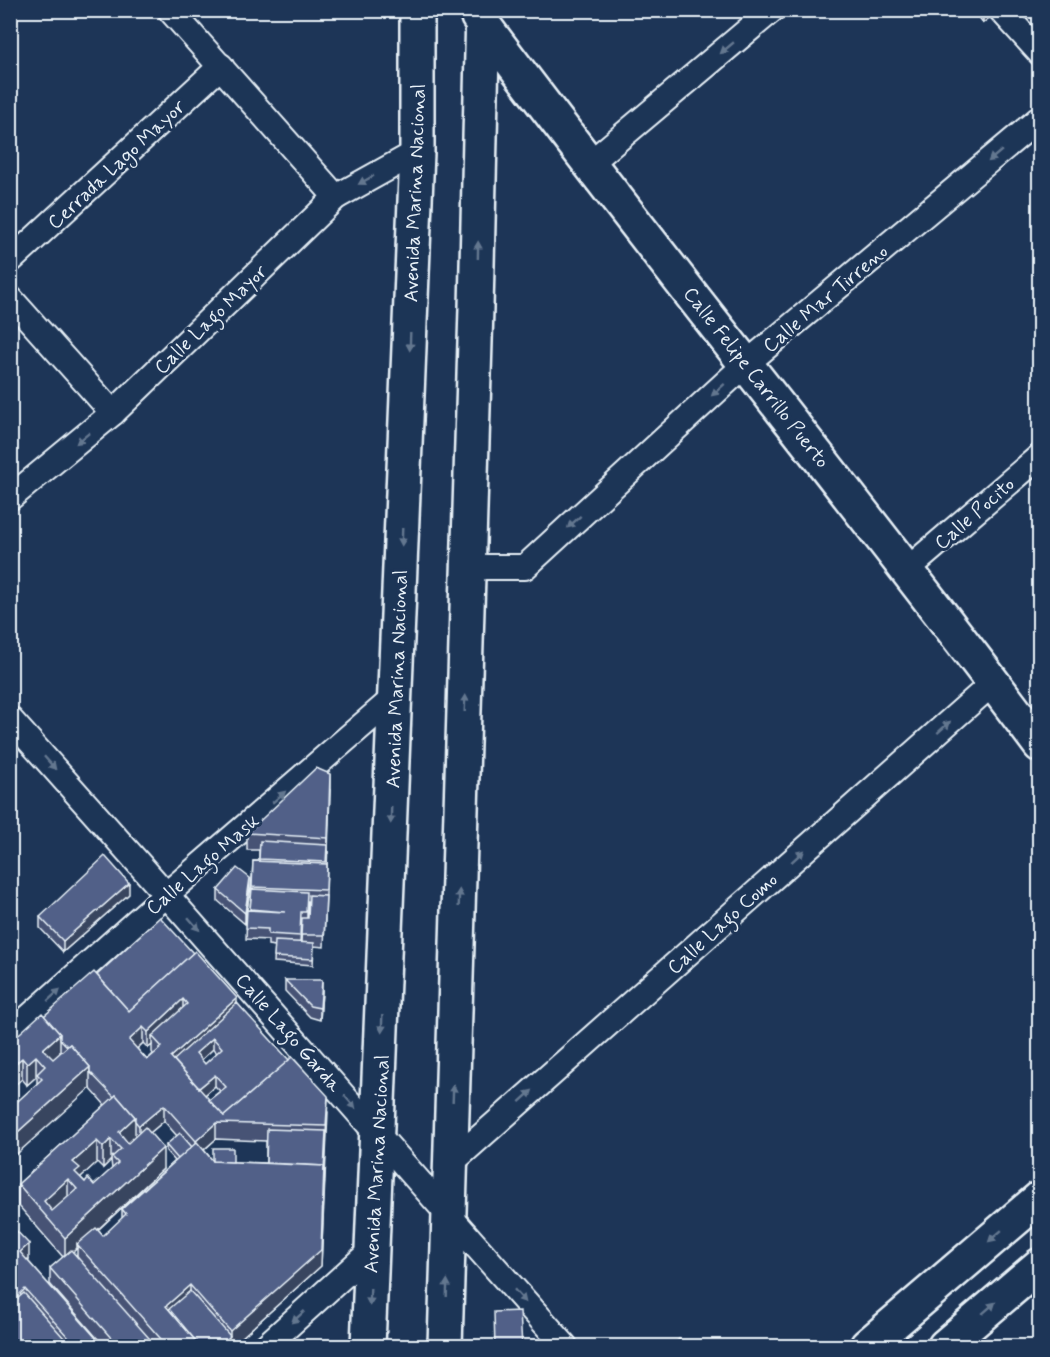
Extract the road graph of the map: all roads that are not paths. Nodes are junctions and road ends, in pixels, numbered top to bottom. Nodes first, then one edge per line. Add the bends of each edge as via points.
1 (170, 10) edge
2 (417, 10) edge
3 (772, 10) edge
4 (1001, 10) edge
5 (480, 15) edge
6 (1040, 54) edge
7 (221, 66) junction
8 (1040, 118) edge
9 (417, 152) junction
10 (589, 164) junction
11 (336, 197) junction
12 (10, 261) edge
13 (10, 298) edge
14 (746, 364) junction
15 (113, 413) junction
16 (1040, 456) edge
17 (10, 498) edge
18 (469, 567) junction
19 (908, 569) junction
20 (993, 683) junction
21 (396, 696) junction
22 (10, 719) edge
23 (1040, 745) edge
24 (167, 894) junction
25 (10, 1034) edge
26 (378, 1134) junction
27 (451, 1163) junction
28 (1040, 1198) edge
29 (449, 1217) junction
30 (372, 1250) junction
31 (1040, 1265) edge
32 (266, 1347) edge
33 (368, 1347) edge
34 (445, 1347) edge
35 (565, 1347) edge
36 (867, 1347) edge
37 (945, 1347) edge

1 - 7 street
2 - 9 main road, Avenida Marina Nacional
3 -> 10 street
4 - 6 street
5 - 10 main road, Calle Felipe Carrillo Puerto
18 -> 5 main road
7 - 11 street
7 - 12 street, Cerrada Lago Mayor
8 -> 14 street, Calle Mar Tirreno
9 -> 11 street, Calle Lago Mayor
9 -> 21 main road, Avenida Marina Nacional
10 - 14 main road, Calle Felipe Carrillo Puerto
11 - 15 street, Calle Lago Mayor
13 - 15 street
14 -> 18 street, Calle Mar Tirreno via 525,567
14 - 19 main road, Calle Felipe Carrillo Puerto
15 -> 17 street, Calle Lago Mayor
16 - 19 street, Calle Pocito
27 -> 18 main road
19 - 20 main road, Calle Felipe Carrillo Puerto
20 - 23 main road, Calle Felipe Carrillo Puerto
27 -> 20 street, Calle Lago Como
24 -> 21 street, Calle Lago Mask
21 -> 26 main road, Avenida Marina Nacional
22 -> 24 street, Calle Lago Garda
25 -> 24 street, Calle Lago Mask
24 -> 26 street, Calle Lago Garda
26 - 29 street, Calle Lago Garda
26 - 30 main road, Avenida Marina Nacional
27 - 29 main road
28 -> 36 main road
34 -> 29 main road
29 -> 35 street, Calle Lago Garda
30 -> 32 street
30 -> 33 main road, Avenida Marina Nacional
37 -> 31 main road

